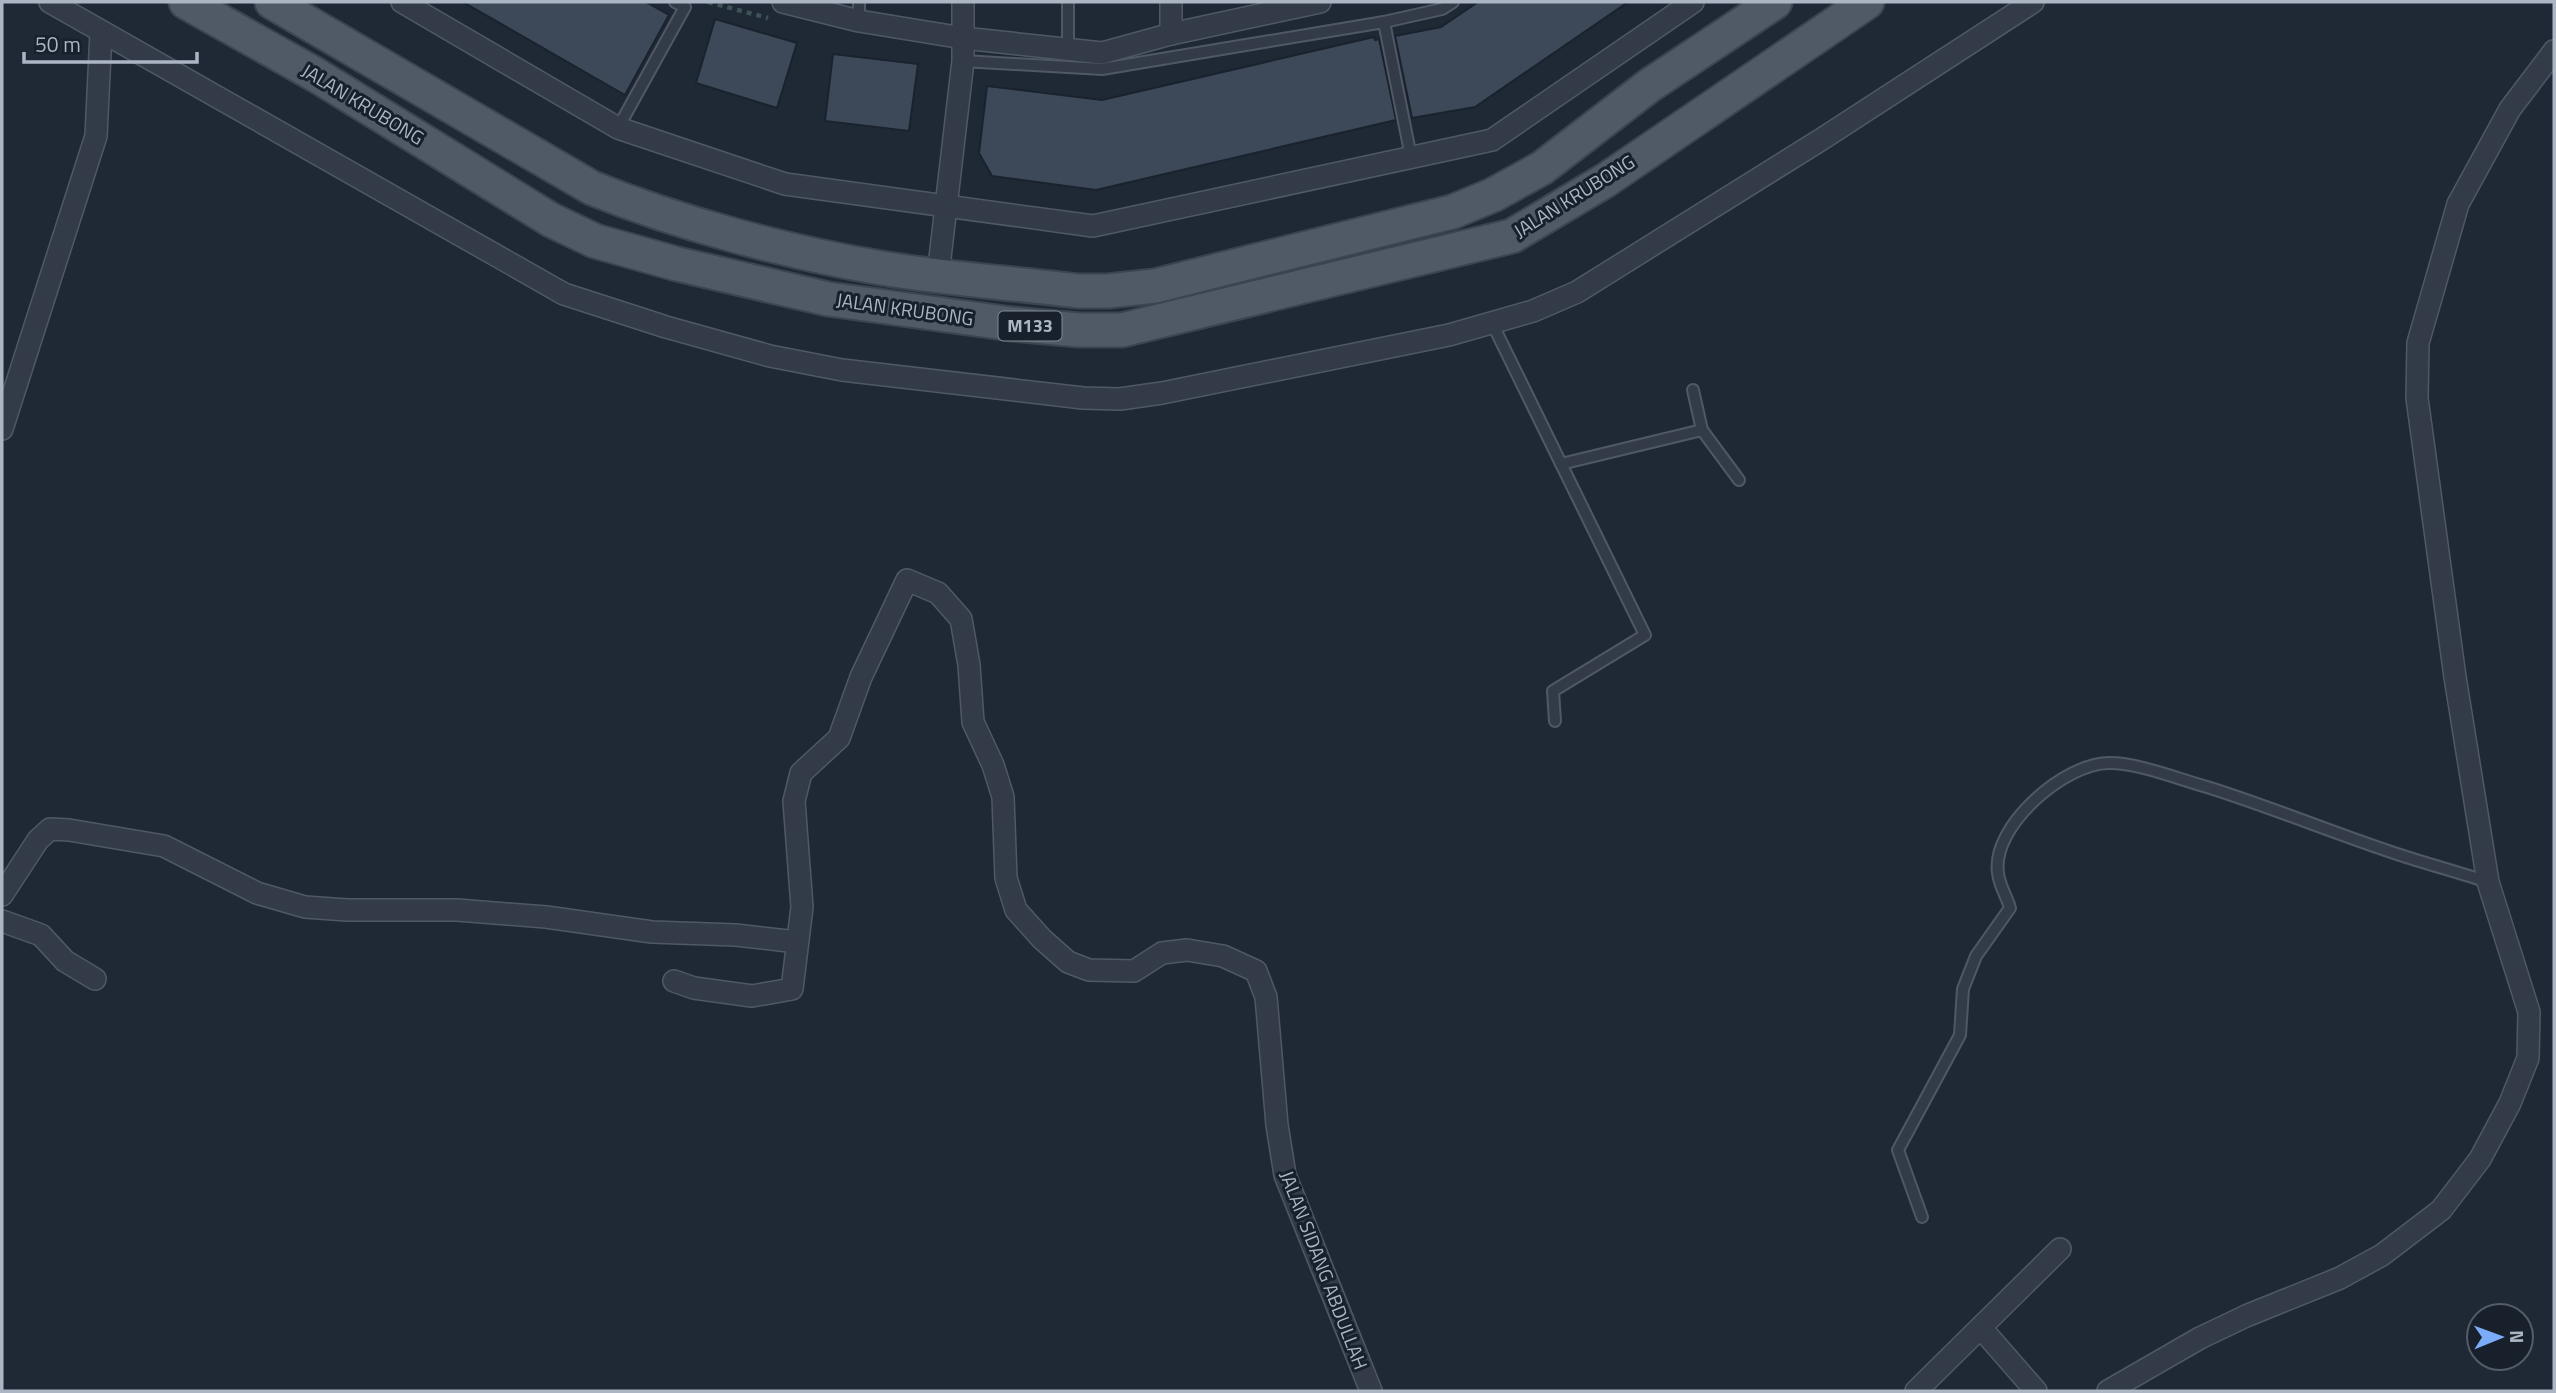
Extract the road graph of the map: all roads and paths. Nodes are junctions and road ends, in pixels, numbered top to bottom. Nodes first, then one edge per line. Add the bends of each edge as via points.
1 (50, 2) edge
2 (186, 2) edge
3 (272, 2) edge
4 (402, 2) edge
5 (675, 2) edge
6 (783, 2) edge
7 (963, 2) edge
8 (1068, 2) edge
9 (1171, 2) edge
10 (1320, 2) edge
11 (1453, 2) edge
12 (1693, 2) edge
13 (1775, 2) edge
14 (1793, 2) edge
15 (1832, 2) edge
16 (1867, 2) edge
17 (2033, 2) edge
18 (1273, 7) edge
19 (859, 11) edge
20 (1384, 22) junction
21 (101, 32) junction
22 (1171, 34) junction
23 (962, 38) junction
24 (1068, 48) junction
25 (2554, 51) edge
26 (962, 61) junction
27 (1650, 85) junction
28 (618, 128) junction
29 (1675, 130) junction
30 (1412, 157) junction
31 (947, 208) junction
32 (938, 275) junction
33 (1492, 323) junction
34 (1693, 390) dead end
35 (2, 429) edge
36 (1702, 430) junction
37 (1561, 464) junction
38 (1740, 480) dead end
39 (1555, 721) dead end
40 (2488, 882) junction
41 (2, 895) edge
42 (2, 921) edge
43 (797, 942) junction
44 (95, 979) dead end
45 (674, 981) dead end
46 (1922, 1217) dead end
47 (2060, 1249) dead end
48 (1981, 1328) junction
49 (1371, 1391) edge
50 (1916, 1391) edge
51 (2036, 1391) edge
52 (2108, 1391) edge

1 - 21 street
2 - 29 main road, JALAN KRUBONG / M133 via 316,75 551,220 595,241 828,299 1079,330 1122,330 1512,236 1605,180
3 - 32 main road, JALAN KRUBONG / M133 via 592,188 642,208 809,254
4 - 28 street
5 - 28 lane via 685,7
6 - 19 street
7 - 23 street
8 - 24 lane
9 - 22 street
10 - 18 street
11 - 20 lane via 1442,9
12 - 30 street via 1492,140
13 - 27 main road, JALAN KRUBONG / M133
14 - 27 main road via 1733,42
15 - 29 main road via 1744,60
16 - 29 main road, JALAN KRUBONG / M133
17 - 33 street via 1577,292
18 - 22 street
19 - 23 street
20 - 26 lane via 1102,69
20 - 30 lane
21 - 33 street via 564,294 770,356 842,370 1120,399
21 - 35 street via 96,136
22 - 24 street via 1102,53
23 - 24 street
23 - 26 street
25 - 40 street via 2510,109 2458,204 2418,343 2417,398 2427,485
26 - 31 street
27 - 32 main road, JALAN KRUBONG / M133 via 1542,168 1452,212 1156,286 1108,292
28 - 31 street via 785,184
30 - 31 street via 1093,226
31 - 32 street
33 - 37 lane
34 - 36 lane
36 - 37 lane
36 - 38 lane
37 - 39 lane via 1645,635 1553,691
40 - 46 lane via 2242,798 2137,768 2109,763 2083,767 2060,779 2033,802 2000,851 1998,874 2010,908 1976,956 1963,989 1960,1035 1898,1150
40 - 52 street via 2529,1012 2528,1058 2480,1159 2441,1210 2382,1255 2200,1338
41 - 43 street via 38,840 50,829 69,830 164,846 257,893 305,906 457,910 652,932
42 - 44 street via 41,936 65,961
43 - 45 street, JALAN SIDANG ABDULLAH via 792,989 752,996
43 - 49 street, JALAN SIDANG ABDULLAH via 802,907 794,801 801,774 839,738 861,677 907,580 938,593 961,619 973,722 1003,797 1006,878 1016,910 1068,962 1089,970 1134,971 1162,953 1187,950 1223,956 1256,971 1266,997 1285,1175
47 - 48 street
48 - 50 street
48 - 51 street

